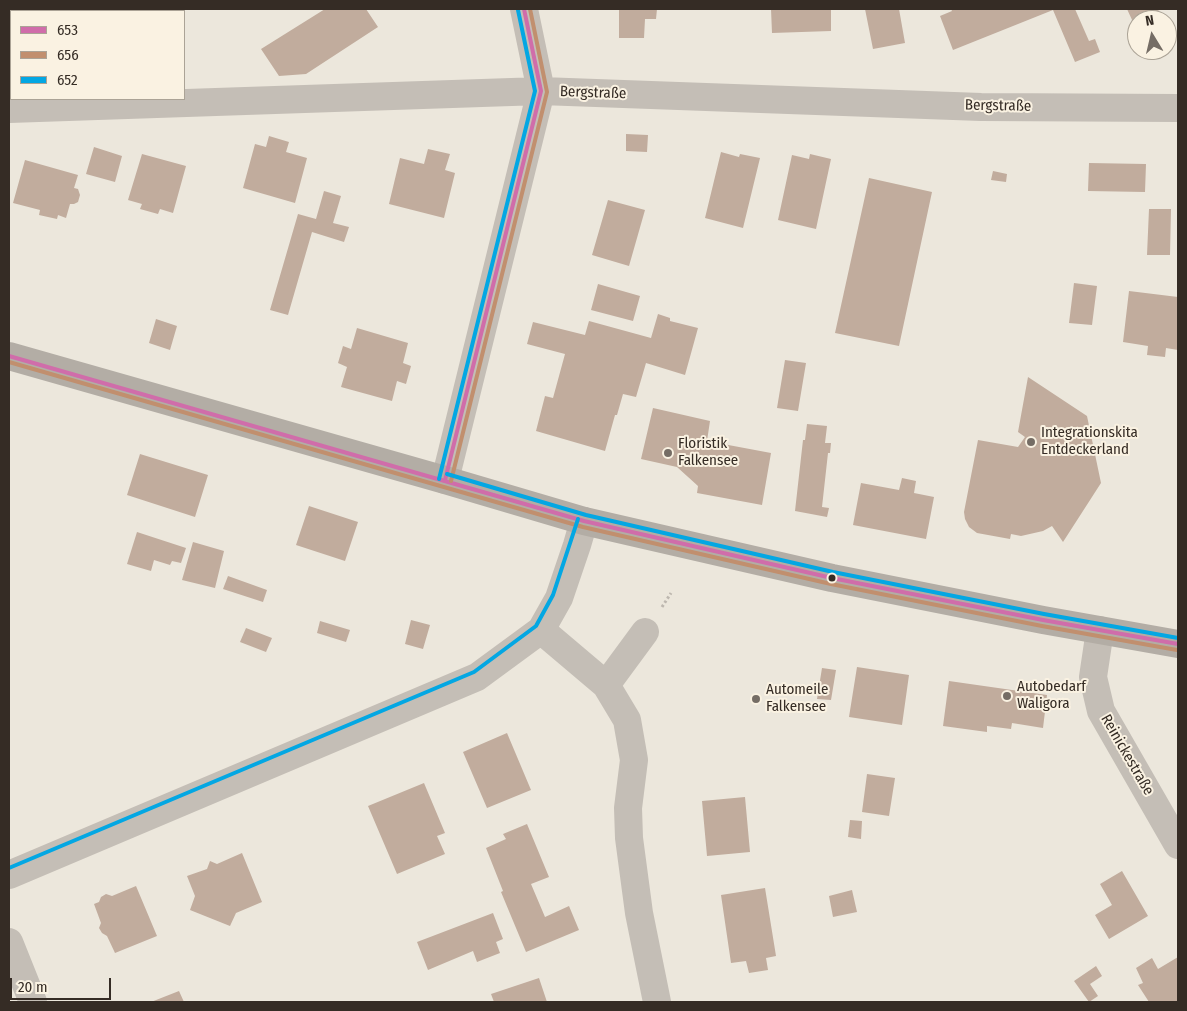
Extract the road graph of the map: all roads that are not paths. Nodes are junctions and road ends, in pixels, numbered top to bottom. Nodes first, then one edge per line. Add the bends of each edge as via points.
1 (524, 9) edge
2 (540, 91) junction
3 (178, 100) edge
4 (185, 100) edge
5 (97, 102) edge
6 (1178, 108) edge
7 (9, 109) edge
8 (9, 356) edge
9 (445, 480) junction
10 (584, 521) junction
11 (541, 630) junction
12 (1100, 630) junction
13 (645, 632) dead end
14 (1178, 644) edge
15 (606, 684) junction
16 (1178, 845) edge
17 (9, 875) edge
18 (9, 942) edge
19 (33, 1002) edge
20 (658, 1002) edge

1 - 2 street
2 - 4 street, Bergstraße
2 - 6 street, Bergstraße via 982,107
2 - 9 street
3 - 5 street, Bergstraße
5 - 7 street, Bergstraße
8 - 9 main road
9 - 10 main road
10 - 11 street via 559,598
10 - 12 main road via 832,578
11 - 15 street
11 - 17 street via 477,677
12 - 14 main road
12 - 16 street, Reinickestraße via 1093,677 1101,711
13 - 15 street
15 - 20 street via 627,720 634,760 628,808 629,838 639,913
18 - 19 street

